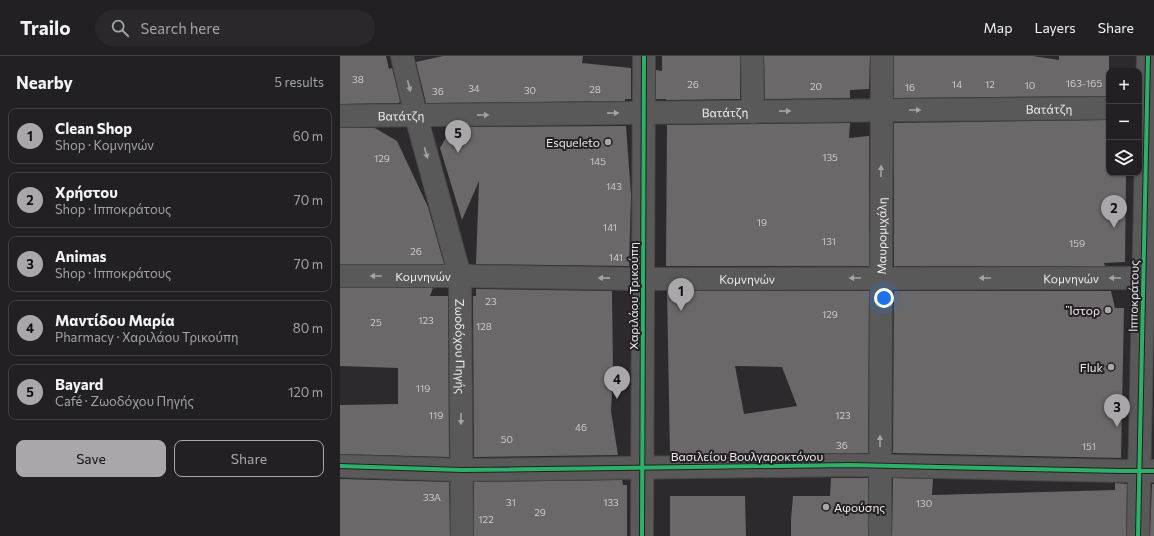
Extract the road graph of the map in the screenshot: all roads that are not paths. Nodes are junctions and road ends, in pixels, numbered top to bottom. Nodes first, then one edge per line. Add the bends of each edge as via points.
1 (402, 56) edge
2 (644, 56) edge
3 (752, 56) edge
4 (882, 56) edge
5 (1148, 56) edge
6 (1147, 107) edge
7 (1106, 108) edge
8 (882, 110) junction
9 (753, 112) junction
10 (644, 113) junction
11 (340, 116) edge
12 (416, 116) junction
13 (340, 276) edge
14 (460, 276) junction
15 (644, 278) junction
16 (881, 278) junction
17 (1149, 278) edge
18 (340, 466) edge
19 (880, 466) junction
20 (641, 467) junction
21 (462, 470) junction
22 (1147, 471) edge
23 (462, 536) edge
24 (642, 536) edge
25 (880, 536) edge
26 (1138, 536) edge

1 -> 12 street, Ζωοδόχου Πηγής
2 - 10 street, Χαριλάου Τρικούπη
3 - 9 street
4 - 8 street, Μαυρομιχάλη
5 - 6 street, Ιπποκράτους
6 - 17 street, Ιπποκράτους
8 -> 7 street, Βατάτζη
9 -> 8 street, Βατάτζη
16 -> 8 street, Μαυρομιχάλη
9 - 10 street, Βατάτζη
12 -> 10 street, Βατάτζη
10 - 15 street, Χαριλάου Τρικούπη
11 - 12 street, Βατάτζη
12 -> 14 street, Ζωοδόχου Πηγής
14 -> 13 street, Κομνηνών
15 -> 14 street, Κομνηνών
14 -> 21 street, Ζωοδόχου Πηγής
16 -> 15 street, Κομνηνών
15 - 20 street, Χαριλάου Τρικούπη
17 -> 16 street, Κομνηνών
19 -> 16 street, Μαυρομιχάλη
17 - 22 street, Ιπποκράτους
18 - 21 street, Βασιλείου Βουλγαροκτόνου
19 - 20 street, Βασιλείου Βουλγαροκτόνου
19 - 22 street, Βασιλείου Βουλγαροκτόνου
19 - 25 street, Μαυρομιχάλη
20 - 21 street, Βασιλείου Βουλγαροκτόνου
20 - 24 street, Χαριλάου Τρικούπη
21 - 23 street, Ζωοδόχου Πηγής
22 - 26 street, Ιπποκράτους

